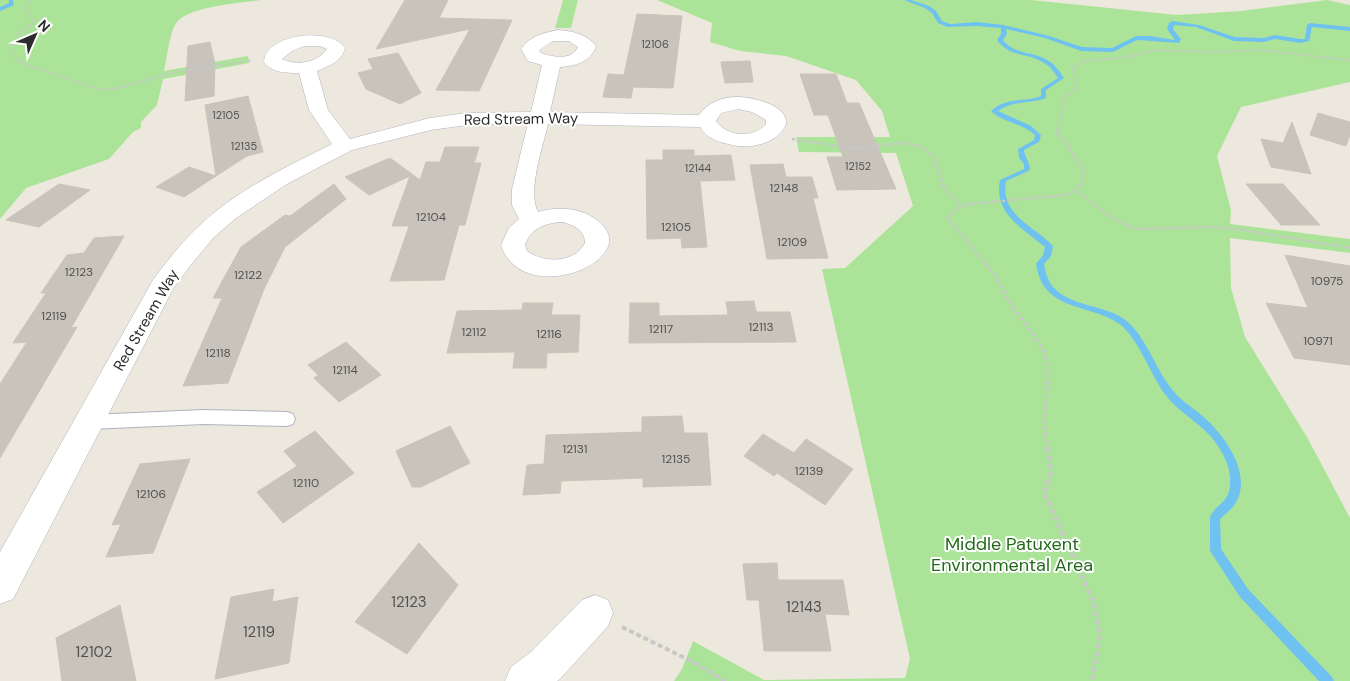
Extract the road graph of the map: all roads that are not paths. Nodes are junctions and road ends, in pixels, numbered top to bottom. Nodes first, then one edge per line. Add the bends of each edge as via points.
1 (552, 62) dead end
2 (306, 68) junction
3 (539, 118) junction
4 (706, 121) junction
5 (345, 146) junction
6 (532, 221) dead end
7 (287, 419) dead end
8 (89, 422) junction
9 (0, 587) edge
10 (595, 613) road end
11 (525, 681) edge

1 - 3 street
2 - 2 street via 326,61 336,48 323,41 302,42 283,48 272,57 273,62 285,68
2 - 5 street via 318,114
3 - 4 street, Red Stream Way
3 - 5 street, Red Stream Way via 467,118
3 - 6 street via 523,189 523,205
4 - 4 street via 713,132 734,139 762,137 776,122 765,109 751,104 724,104 708,113
5 - 8 street, Red Stream Way via 279,179 206,232 162,286
7 - 8 lane via 204,417
8 - 9 street, Red Stream Way
10 - 11 street via 546,665

